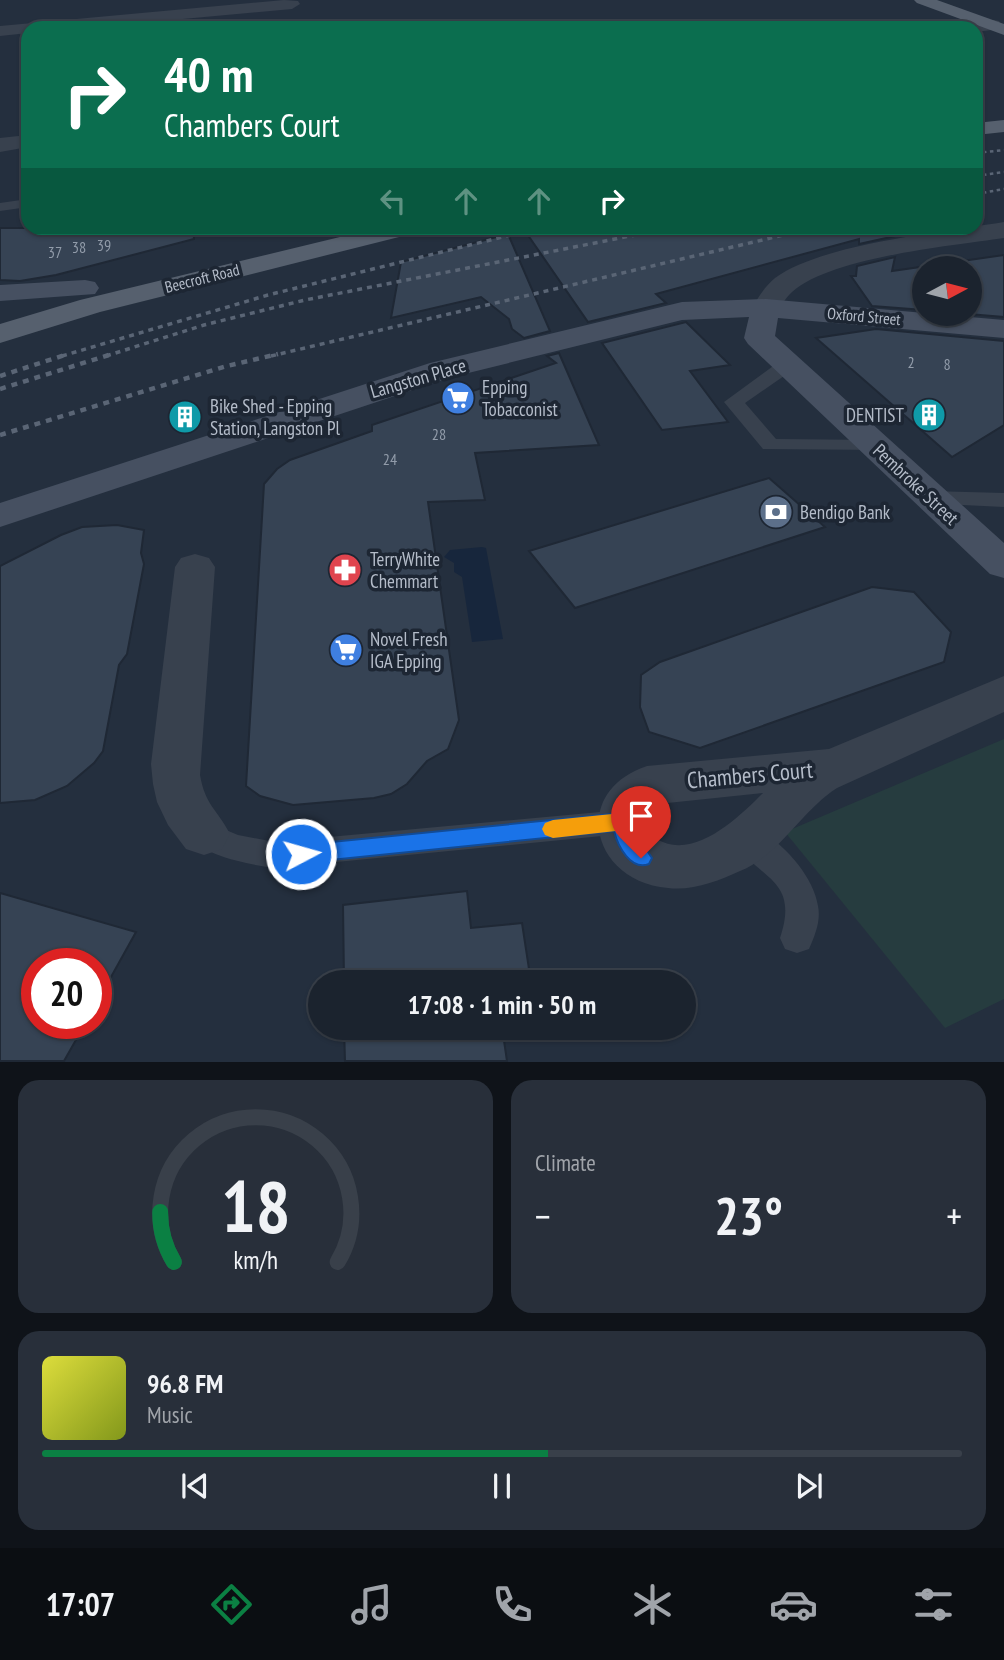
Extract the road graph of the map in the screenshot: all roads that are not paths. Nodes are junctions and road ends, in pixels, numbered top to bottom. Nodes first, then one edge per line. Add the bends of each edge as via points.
1 (922, 0) edge
2 (292, 4) dead end
3 (106, 21) edge
4 (1000, 26) edge
5 (21, 29) edge
6 (0, 31) edge
7 (1004, 112) edge
8 (983, 114) edge
9 (1004, 126) edge
10 (983, 128) edge
11 (21, 142) edge
12 (0, 145) edge
13 (21, 204) edge
14 (0, 207) edge
15 (1004, 230) edge
16 (983, 234) edge
17 (300, 235) edge
18 (378, 235) edge
19 (977, 235) edge
20 (85, 288) junction
21 (0, 293) edge
22 (766, 308) junction
23 (0, 312) edge
24 (1004, 329) edge
25 (0, 334) edge
26 (787, 365) junction
27 (875, 446) junction
28 (0, 490) edge
29 (70, 491) junction
30 (930, 498) junction
31 (1004, 500) edge
32 (0, 516) edge
33 (1004, 565) edge
34 (195, 567) dead end
35 (1004, 693) edge
36 (834, 767) junction
37 (622, 822) junction
38 (204, 834) joint
39 (748, 838) junction
40 (797, 938) dead end

1 - 4 main road
2 - 3 street
5 - 6 street
7 - 8 main road
9 - 10 main road
11 - 12 street
13 - 14 lane
15 - 16 street
17 - 20 main road, Beecroft Road
18 - 25 main road, Beecroft Road via 90,306
19 - 22 street via 832,262 792,278
20 - 21 street, Beecroft Road
20 - 23 main road, Beecroft Road
22 - 24 street, Oxford Street
22 - 26 street, Pembroke Street via 759,338
22 - 29 street, Langston Place via 682,311 441,370
26 - 27 street, Pembroke Street
26 - 27 lane via 734,402 770,445
27 - 30 street, Pembroke Street
28 - 29 street
29 - 32 street, Langston Place
30 - 31 lane
30 - 33 street, Pembroke Street
34 - 38 street via 175,764 185,814
35 - 36 street, Chambers Court
36 - 37 street, Chambers Court via 647,786 627,800
36 - 39 street, Chambers Court via 811,780
37 - 38 lane via 275,855 227,846
37 - 39 street, Chambers Court via 633,849 654,864 690,865 711,860 729,854
39 - 40 lane via 785,870 800,891 802,928

